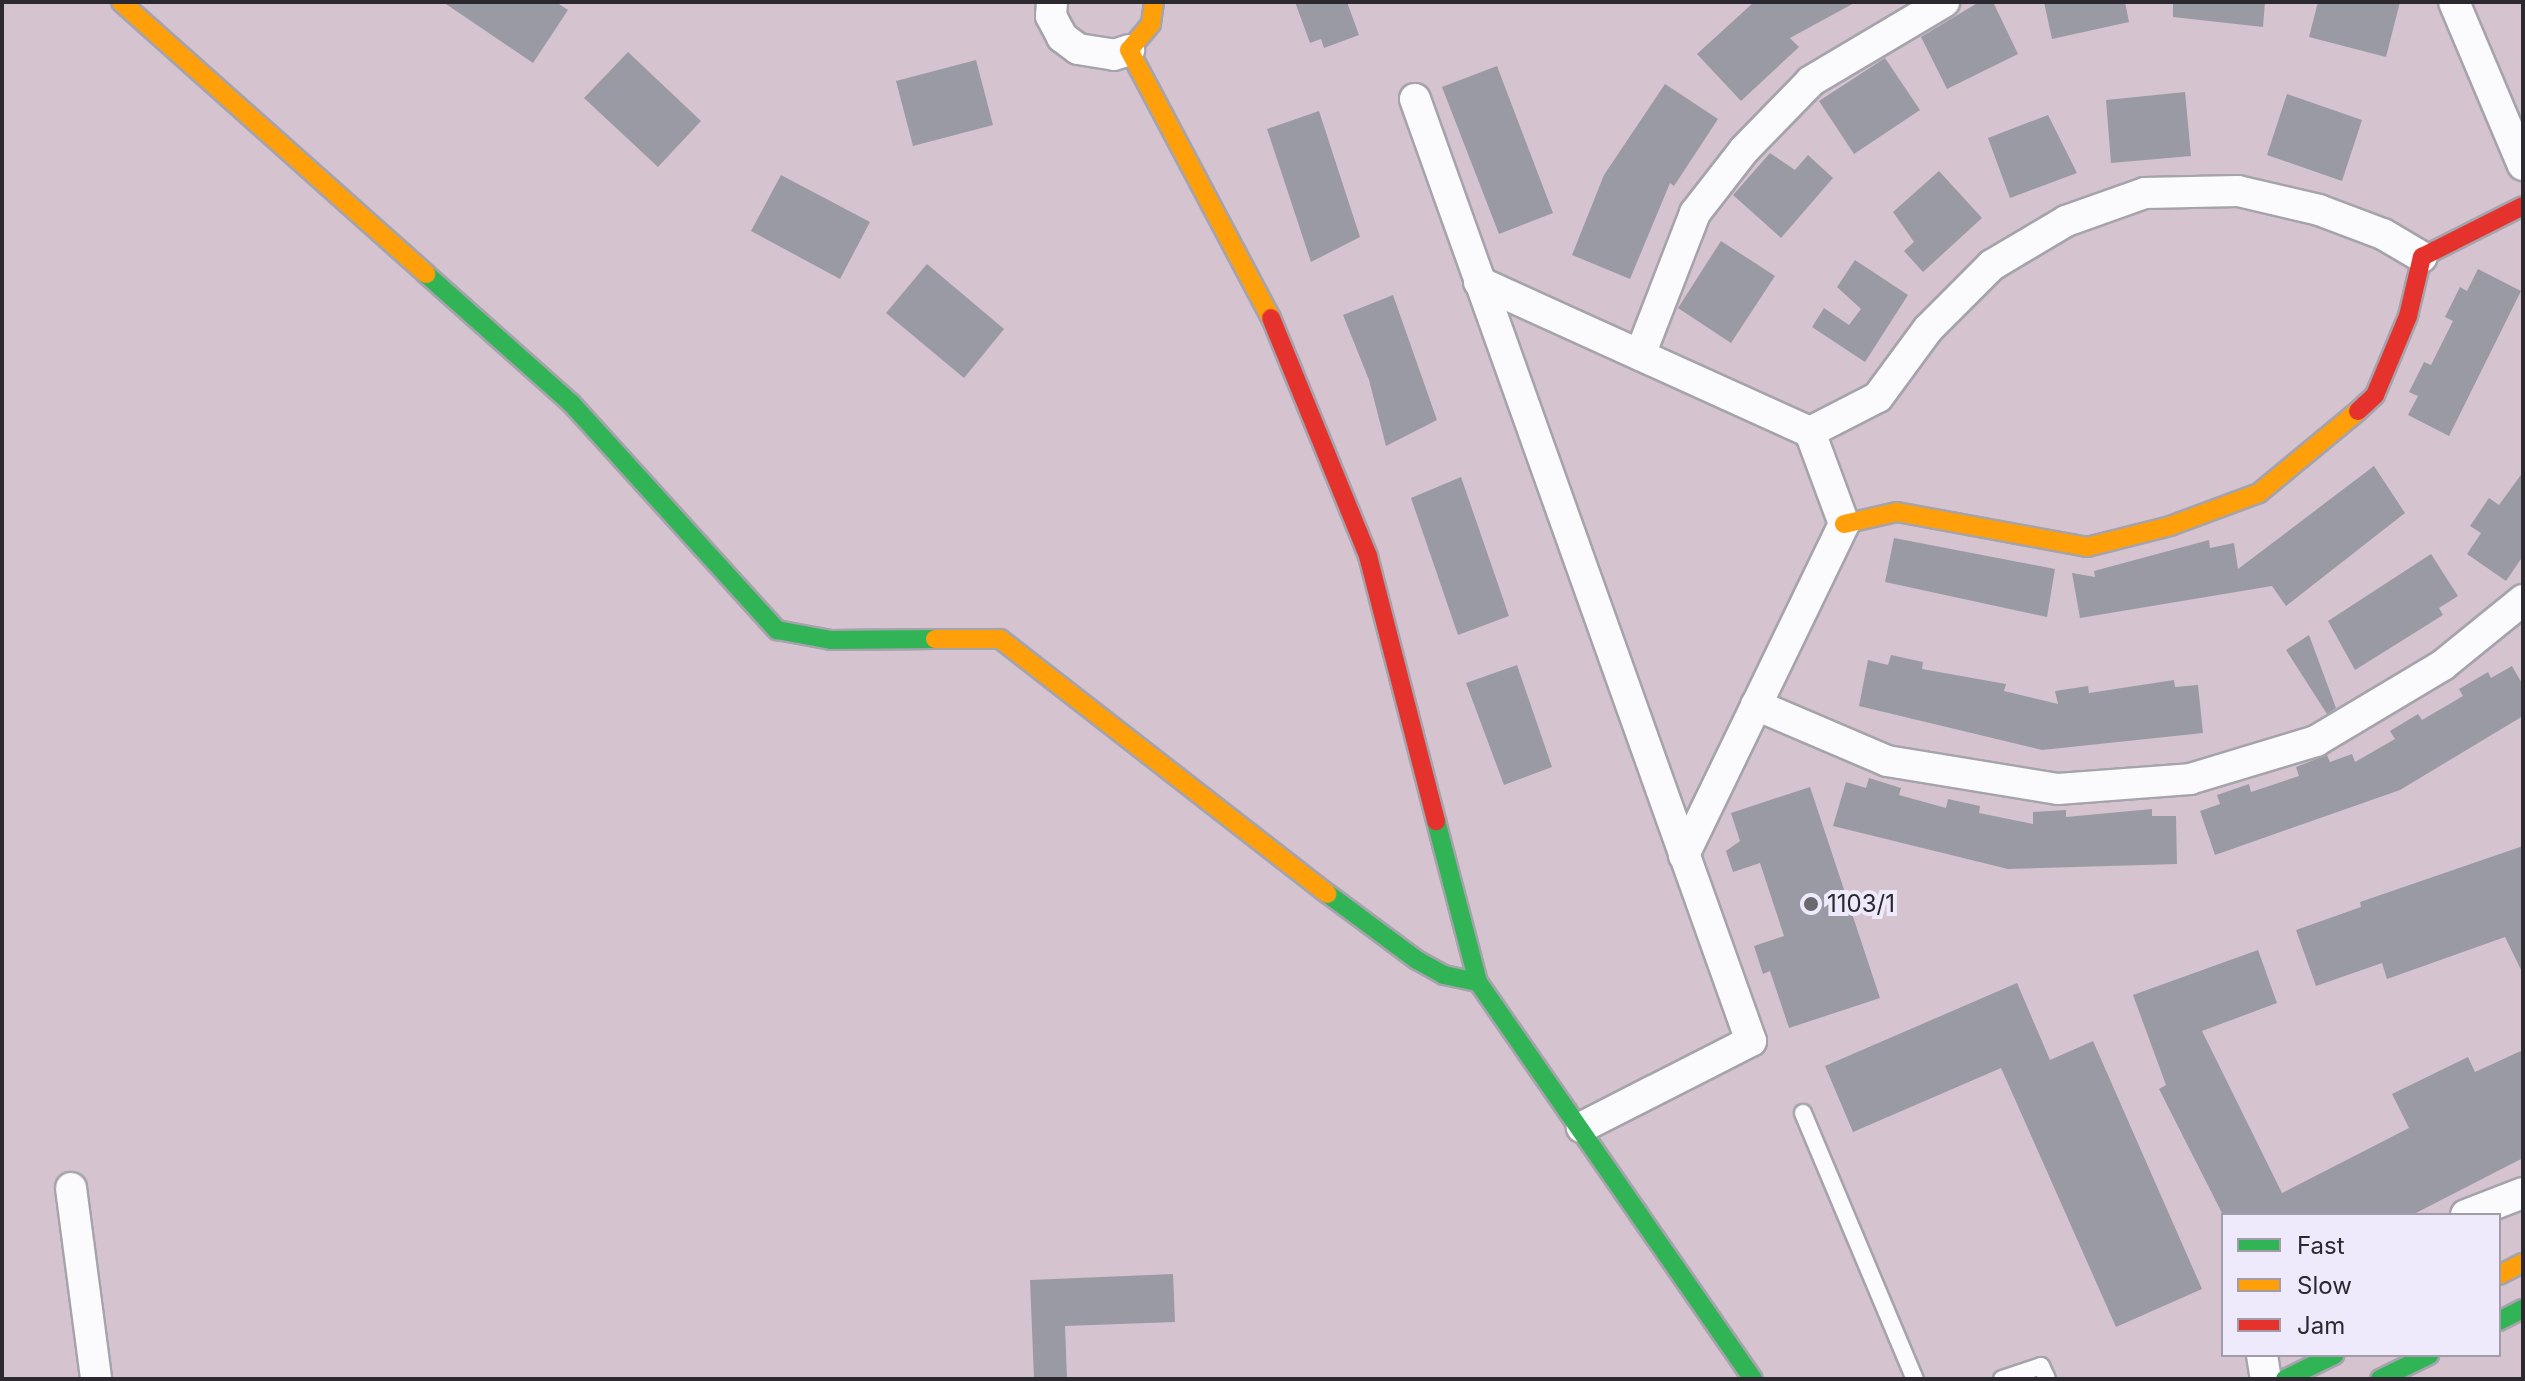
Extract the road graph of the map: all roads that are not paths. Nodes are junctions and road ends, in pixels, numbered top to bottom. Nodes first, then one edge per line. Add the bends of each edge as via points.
1 (121, 2) edge
2 (1052, 2) edge
3 (1154, 2) edge
4 (1944, 2) edge
5 (2454, 2) edge
6 (1129, 50) junction
7 (1415, 99) dead end
8 (2523, 165) edge
9 (2523, 206) edge
10 (2422, 257) junction
11 (1479, 282) junction
12 (1640, 355) junction
13 (1810, 432) junction
14 (1844, 524) junction
15 (2523, 600) edge
16 (1756, 705) junction
17 (1684, 855) junction
18 (1478, 982) junction
19 (1803, 1113) dead end
20 (1582, 1127) junction
21 (71, 1188) dead end
22 (2523, 1193) edge
23 (2471, 1213) edge
24 (2523, 1263) edge
25 (2501, 1274) edge
26 (2523, 1309) edge
27 (2501, 1320) edge
28 (2262, 1357) edge
29 (2330, 1357) edge
30 (2425, 1357) edge
31 (96, 1379) edge
32 (1753, 1379) edge
33 (1915, 1379) edge
34 (2002, 1379) edge
35 (2047, 1379) edge
36 (2266, 1379) edge
37 (2285, 1379) edge
38 (2380, 1379) edge

1 - 18 street via 571,403 777,630 831,640 1000,639 1208,805 1417,960 1444,975
2 - 6 street via 1051,16 1062,37 1078,49 1114,55
3 - 6 street via 1151,24
4 - 12 street via 1811,81 1744,150 1695,213
5 - 8 street
6 - 18 street via 1280,336 1368,556
7 - 11 street
9 - 10 street
10 - 13 street via 2383,234 2319,210 2238,191 2145,193 2066,221 1992,265 1928,329 1878,397
10 - 14 street via 2408,316 2375,395 2325,443 2259,493 2170,526 2087,547 1897,512
11 - 12 street
11 - 17 street
12 - 13 street
13 - 14 street
14 - 16 street
15 - 16 street via 2443,665 2316,741 2190,779 2058,789 1887,761
16 - 17 street
17 - 20 street via 1751,1041
18 - 20 street
19 - 33 lane
20 - 32 street
21 - 31 street
22 - 23 street
24 - 25 street
26 - 27 street
28 - 36 street
29 - 37 street
30 - 38 street
34 - 35 lane via 2041,1366

